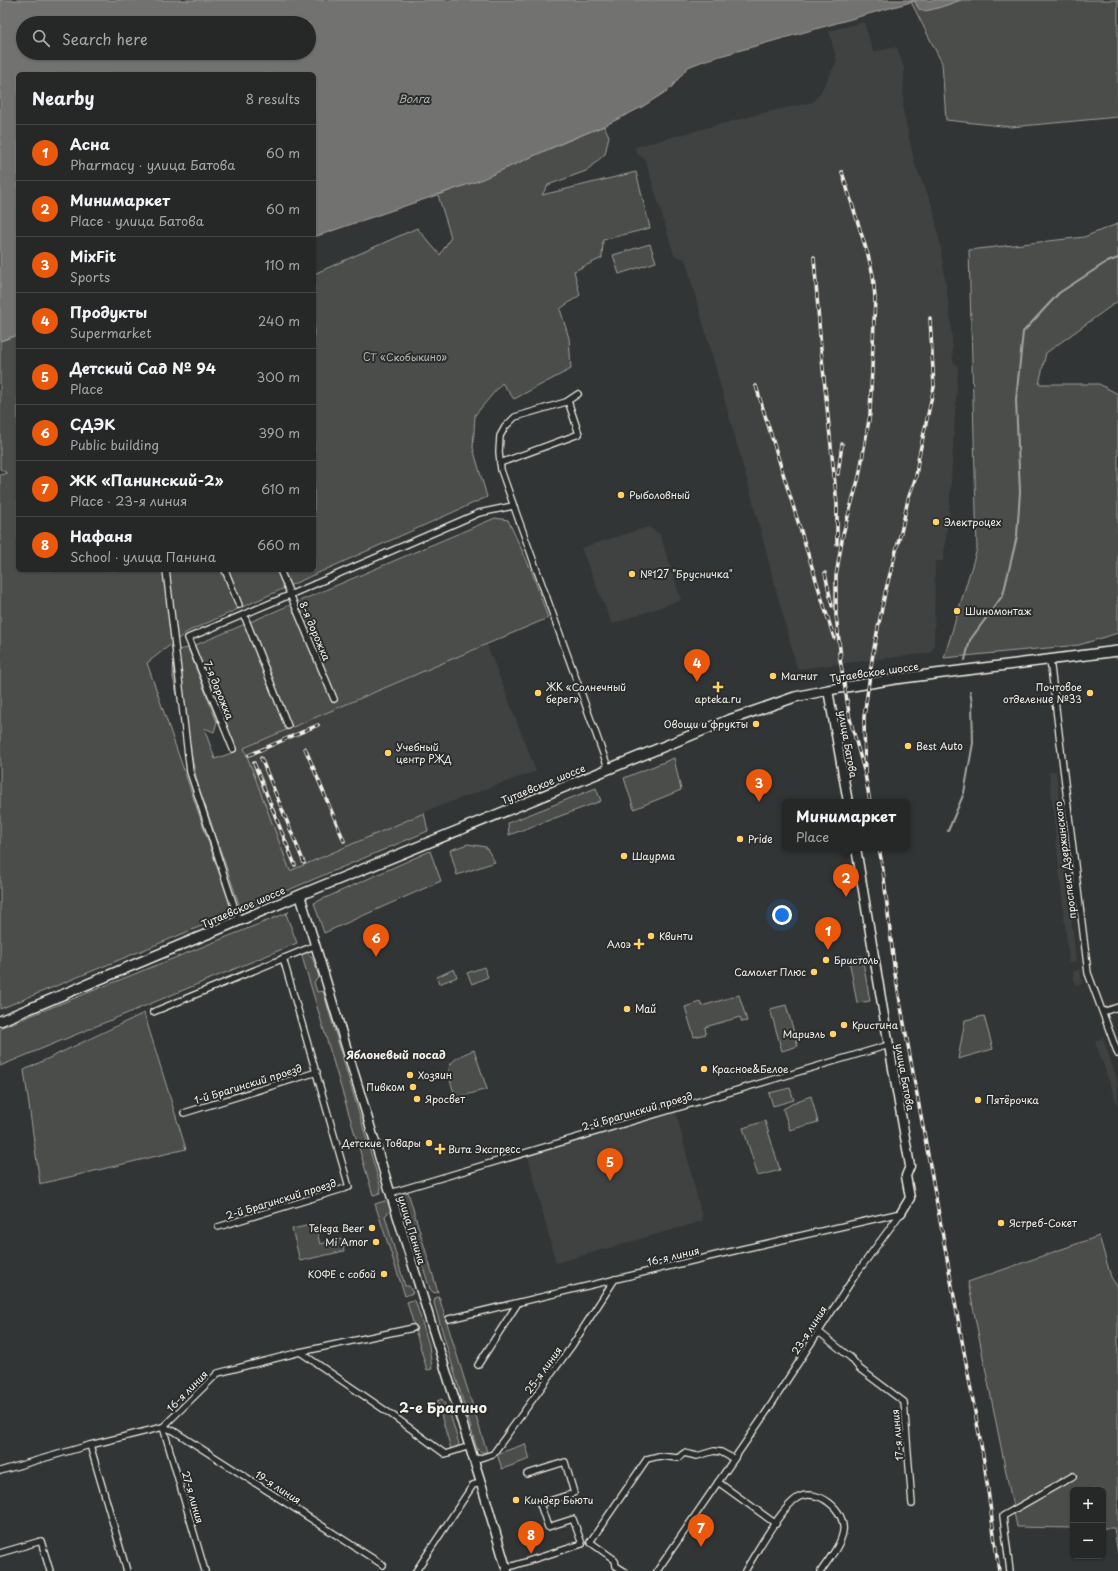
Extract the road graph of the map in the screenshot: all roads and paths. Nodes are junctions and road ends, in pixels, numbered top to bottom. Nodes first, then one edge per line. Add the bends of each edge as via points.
1 (578, 394) dead end
2 (568, 401) junction
3 (500, 463) junction
4 (514, 506) junction
5 (166, 572) edge
6 (226, 572) edge
7 (281, 572) edge
8 (291, 595) junction
9 (239, 605) dead end
10 (244, 615) junction
11 (1118, 651) edge
12 (1050, 659) junction
13 (828, 690) junction
14 (334, 699) dead end
15 (288, 726) dead end
16 (233, 749) dead end
17 (609, 770) junction
18 (847, 799) edge
19 (857, 851) edge
20 (300, 895) junction
21 (239, 920) junction
22 (316, 945) junction
23 (283, 958) junction
24 (1118, 1007) edge
25 (153, 1012) dead end
26 (1103, 1012) junction
27 (0, 1021) edge
28 (889, 1045) junction
29 (1118, 1054) edge
30 (317, 1072) junction
31 (184, 1113) dead end
32 (390, 1193) junction
33 (901, 1213) junction
34 (218, 1228) dead end
35 (615, 1279) junction
36 (518, 1303) junction
37 (449, 1319) dead end
38 (413, 1328) dead end
39 (819, 1332) junction
40 (300, 1352) junction
41 (478, 1366) dead end
42 (163, 1427) junction
43 (90, 1445) junction
44 (470, 1446) junction
45 (734, 1459) junction
46 (474, 1460) junction
47 (0, 1471) edge
48 (527, 1474) dead end
49 (1073, 1476) dead end
50 (718, 1482) junction
51 (481, 1483) junction
52 (912, 1504) dead end
53 (776, 1524) junction
54 (0, 1553) edge
55 (383, 1565) dead end
56 (507, 1570) edge
57 (50, 1571) edge
58 (127, 1571) edge
59 (205, 1571) edge
60 (416, 1571) edge
61 (624, 1571) edge
62 (657, 1571) edge
63 (745, 1571) edge
64 (821, 1571) edge
65 (1010, 1571) edge

1 - 2 street
2 - 3 street via 515,417 500,436
2 - 3 street via 579,434
3 - 4 street
4 - 8 street via 478,514
4 - 17 street
5 - 21 street via 190,772
6 - 9 street
7 - 8 street, 8-я дорожка
8 - 10 street
8 - 14 street, 8-я дорожка
10 - 15 street
10 - 16 street, 7-я дорожка via 188,638
11 - 12 main road, Тутаевское шоссе
12 - 13 main road, Тутаевское шоссе
12 - 26 street, проспект Дзержинского via 1088,973
13 - 17 main road, Тутаевское шоссе via 758,709
13 - 18 street, улица Батова
17 - 20 main road, Тутаевское шоссе
19 - 28 street, улица Батова
20 - 21 main road, Тутаевское шоссе
20 - 22 street, улица Панина
21 - 27 main road, Тутаевское шоссе
22 - 23 street
22 - 32 street, улица Панина
23 - 25 street
23 - 30 street
24 - 26 street
26 - 29 street, проспект Дзержинского
28 - 32 street, 2-й Брагинский проезд
28 - 33 street, улица Батова via 910,1166 906,1176 910,1198
30 - 31 street, 1-й Брагинский проезд
30 - 34 street, 2-й Брагинский проезд via 349,1187
32 - 44 street, улица Панина
33 - 35 street, 16-я линия
33 - 39 street, 23-я линия via 856,1274
35 - 36 street, 16-я линия
35 - 46 street, 25-я линия via 571,1347 493,1454
36 - 37 street, 16-я линия
36 - 41 street
38 - 40 street, 16-я линия
39 - 45 street, 23-я линия
39 - 52 street, 17-я линия via 851,1358 860,1369 904,1402
40 - 42 street, 16-я линия via 218,1373
40 - 44 street via 445,1454
42 - 43 street
42 - 55 street, 19-я линия via 174,1431
42 - 59 street, 27-я линия
43 - 47 street
43 - 58 street
44 - 46 street, улица Панина
45 - 50 street, 23-я линия
45 - 61 street via 721,1452 714,1452 697,1456 684,1453 678,1458 659,1456 647,1459 590,1542 615,1560 616,1566
46 - 51 street, улица Панина
48 - 56 street via 565,1462 574,1493 540,1504 548,1527 573,1519 582,1544
49 - 65 street via 1003,1516
50 - 53 street
50 - 62 street, 23-я линия
51 - 56 street, улица Панина
51 - 60 street via 474,1485
53 - 63 street
53 - 64 street via 786,1509 801,1497 808,1495 830,1503 837,1510 843,1530
54 - 57 street via 41,1541

